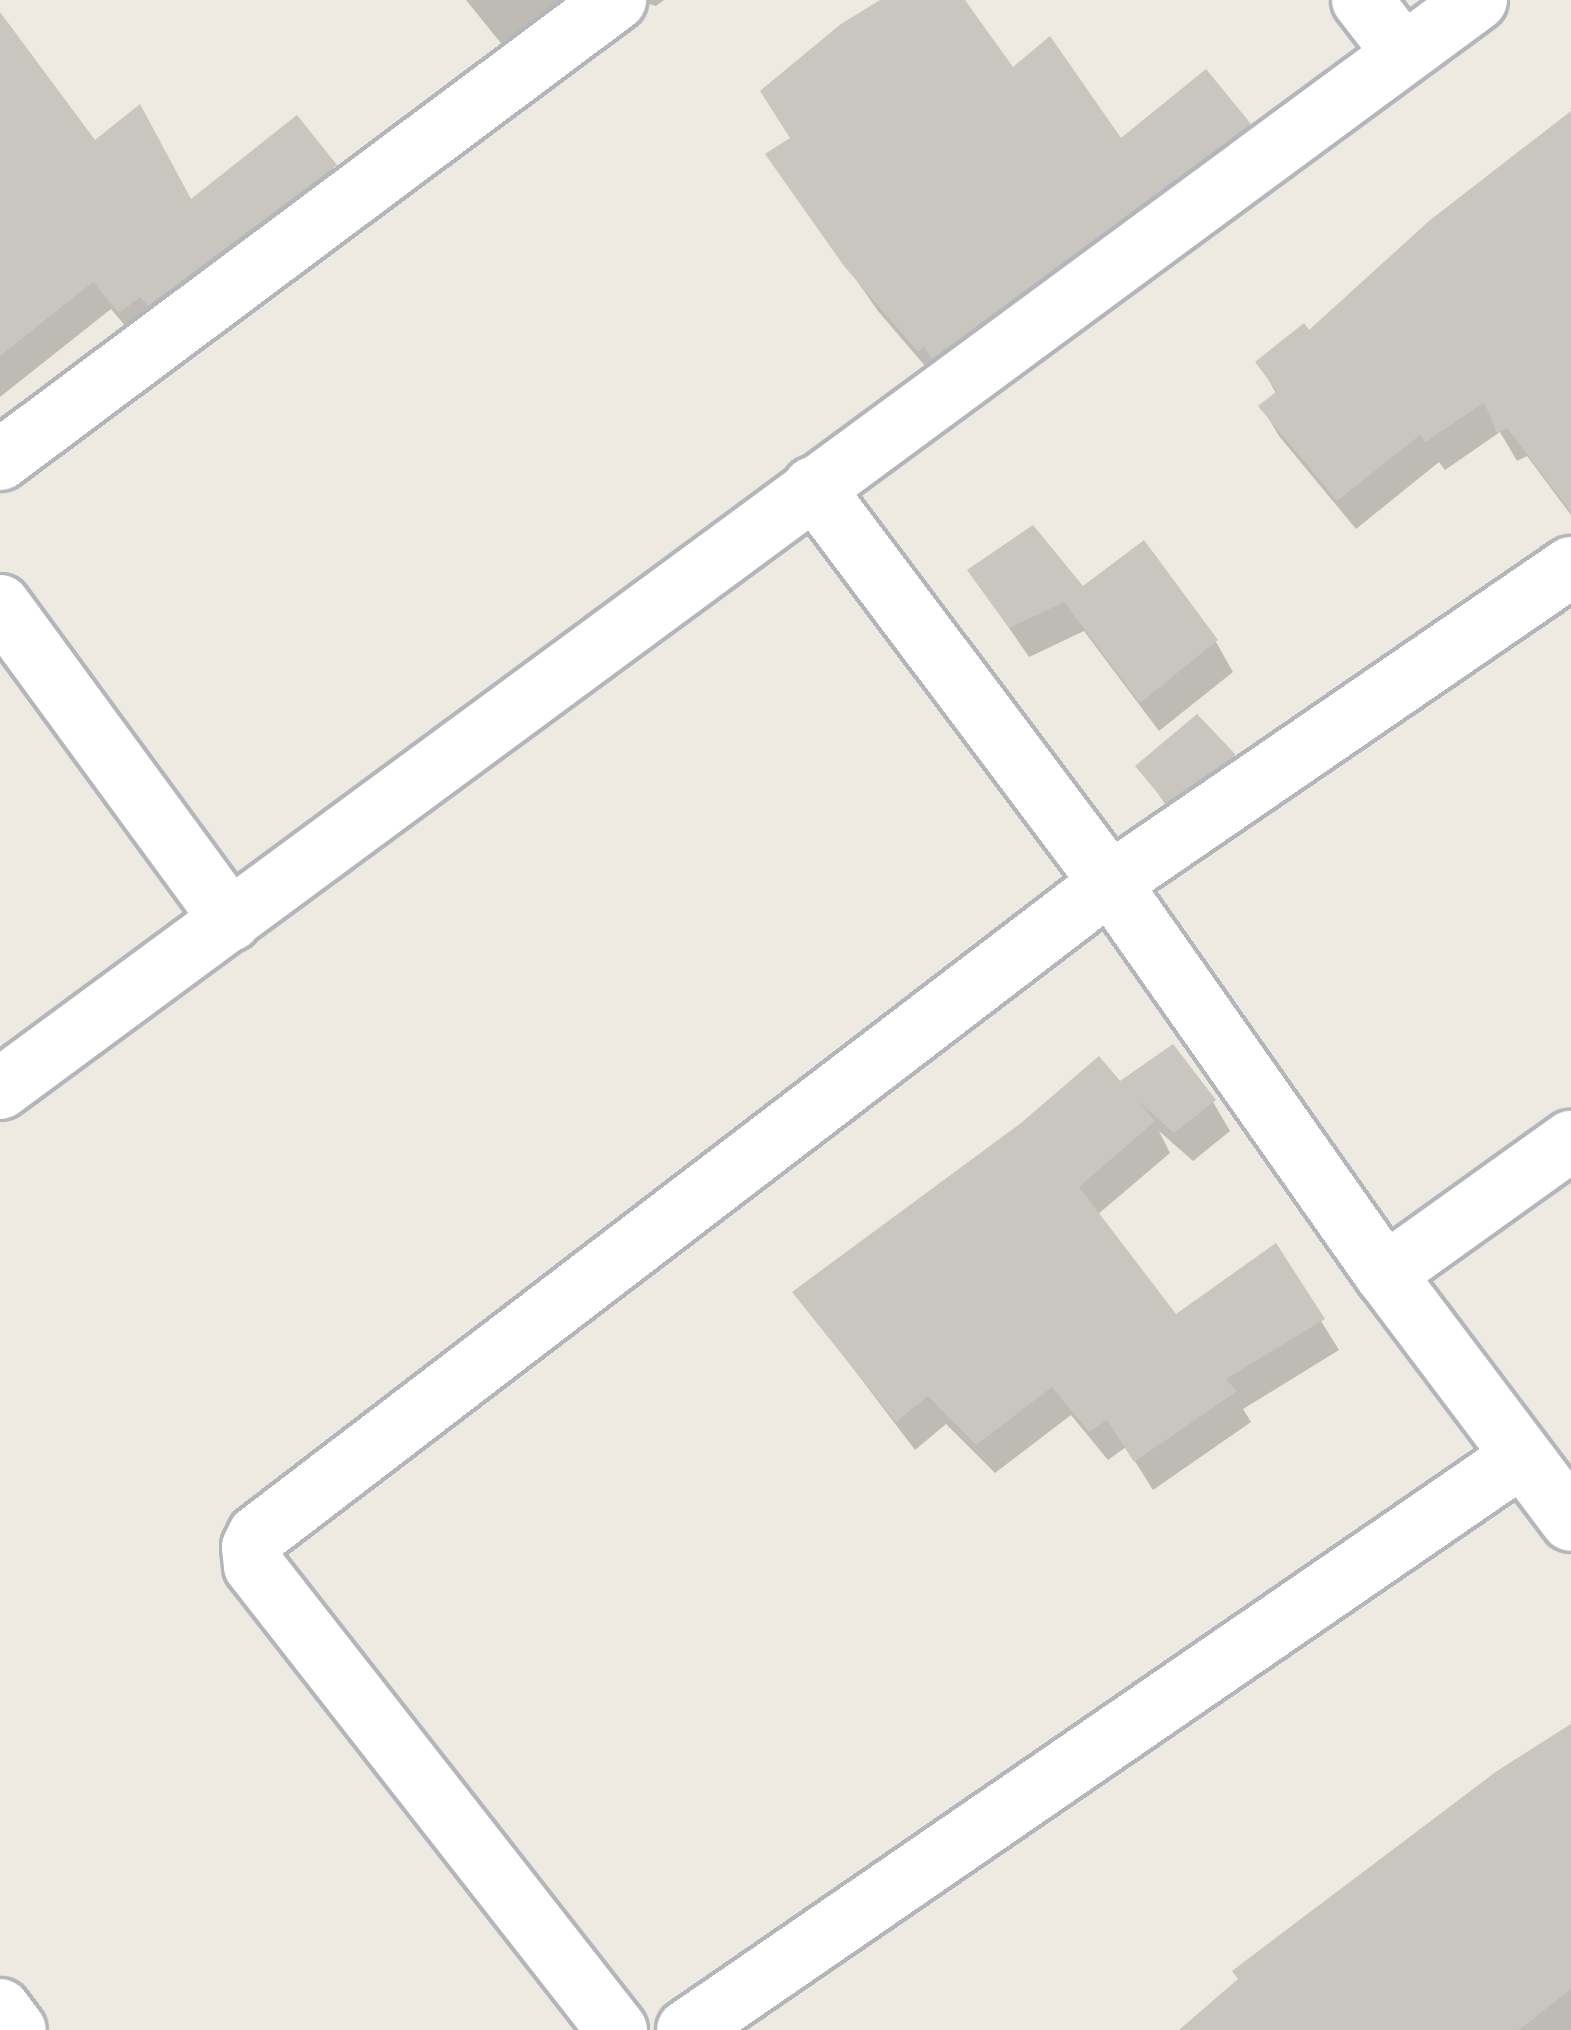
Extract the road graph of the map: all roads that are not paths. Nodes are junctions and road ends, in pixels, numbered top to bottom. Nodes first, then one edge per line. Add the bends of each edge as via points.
1 (616, 0) edge
2 (1362, 0) edge
3 (1477, 0) edge
4 (1403, 52) junction
5 (0, 460) edge
6 (813, 488) junction
7 (1571, 567) edge
8 (0, 605) edge
9 (1110, 883) junction
10 (231, 921) junction
11 (0, 1089) edge
12 (1571, 1141) edge
13 (1385, 1274) junction
14 (1521, 1457) junction
15 (1571, 1522) edge
16 (0, 2008) edge
17 (16, 2030) edge
18 (617, 2030) edge
19 (687, 2030) edge

1 - 5 street
2 - 4 street
3 - 4 street
4 - 6 street
6 - 9 street
6 - 10 street
7 - 9 street
8 - 10 street
9 - 13 street
9 - 18 street via 252,1547 254,1566
10 - 11 street
12 - 13 street
13 - 14 street
14 - 15 street
14 - 19 street
16 - 17 street

